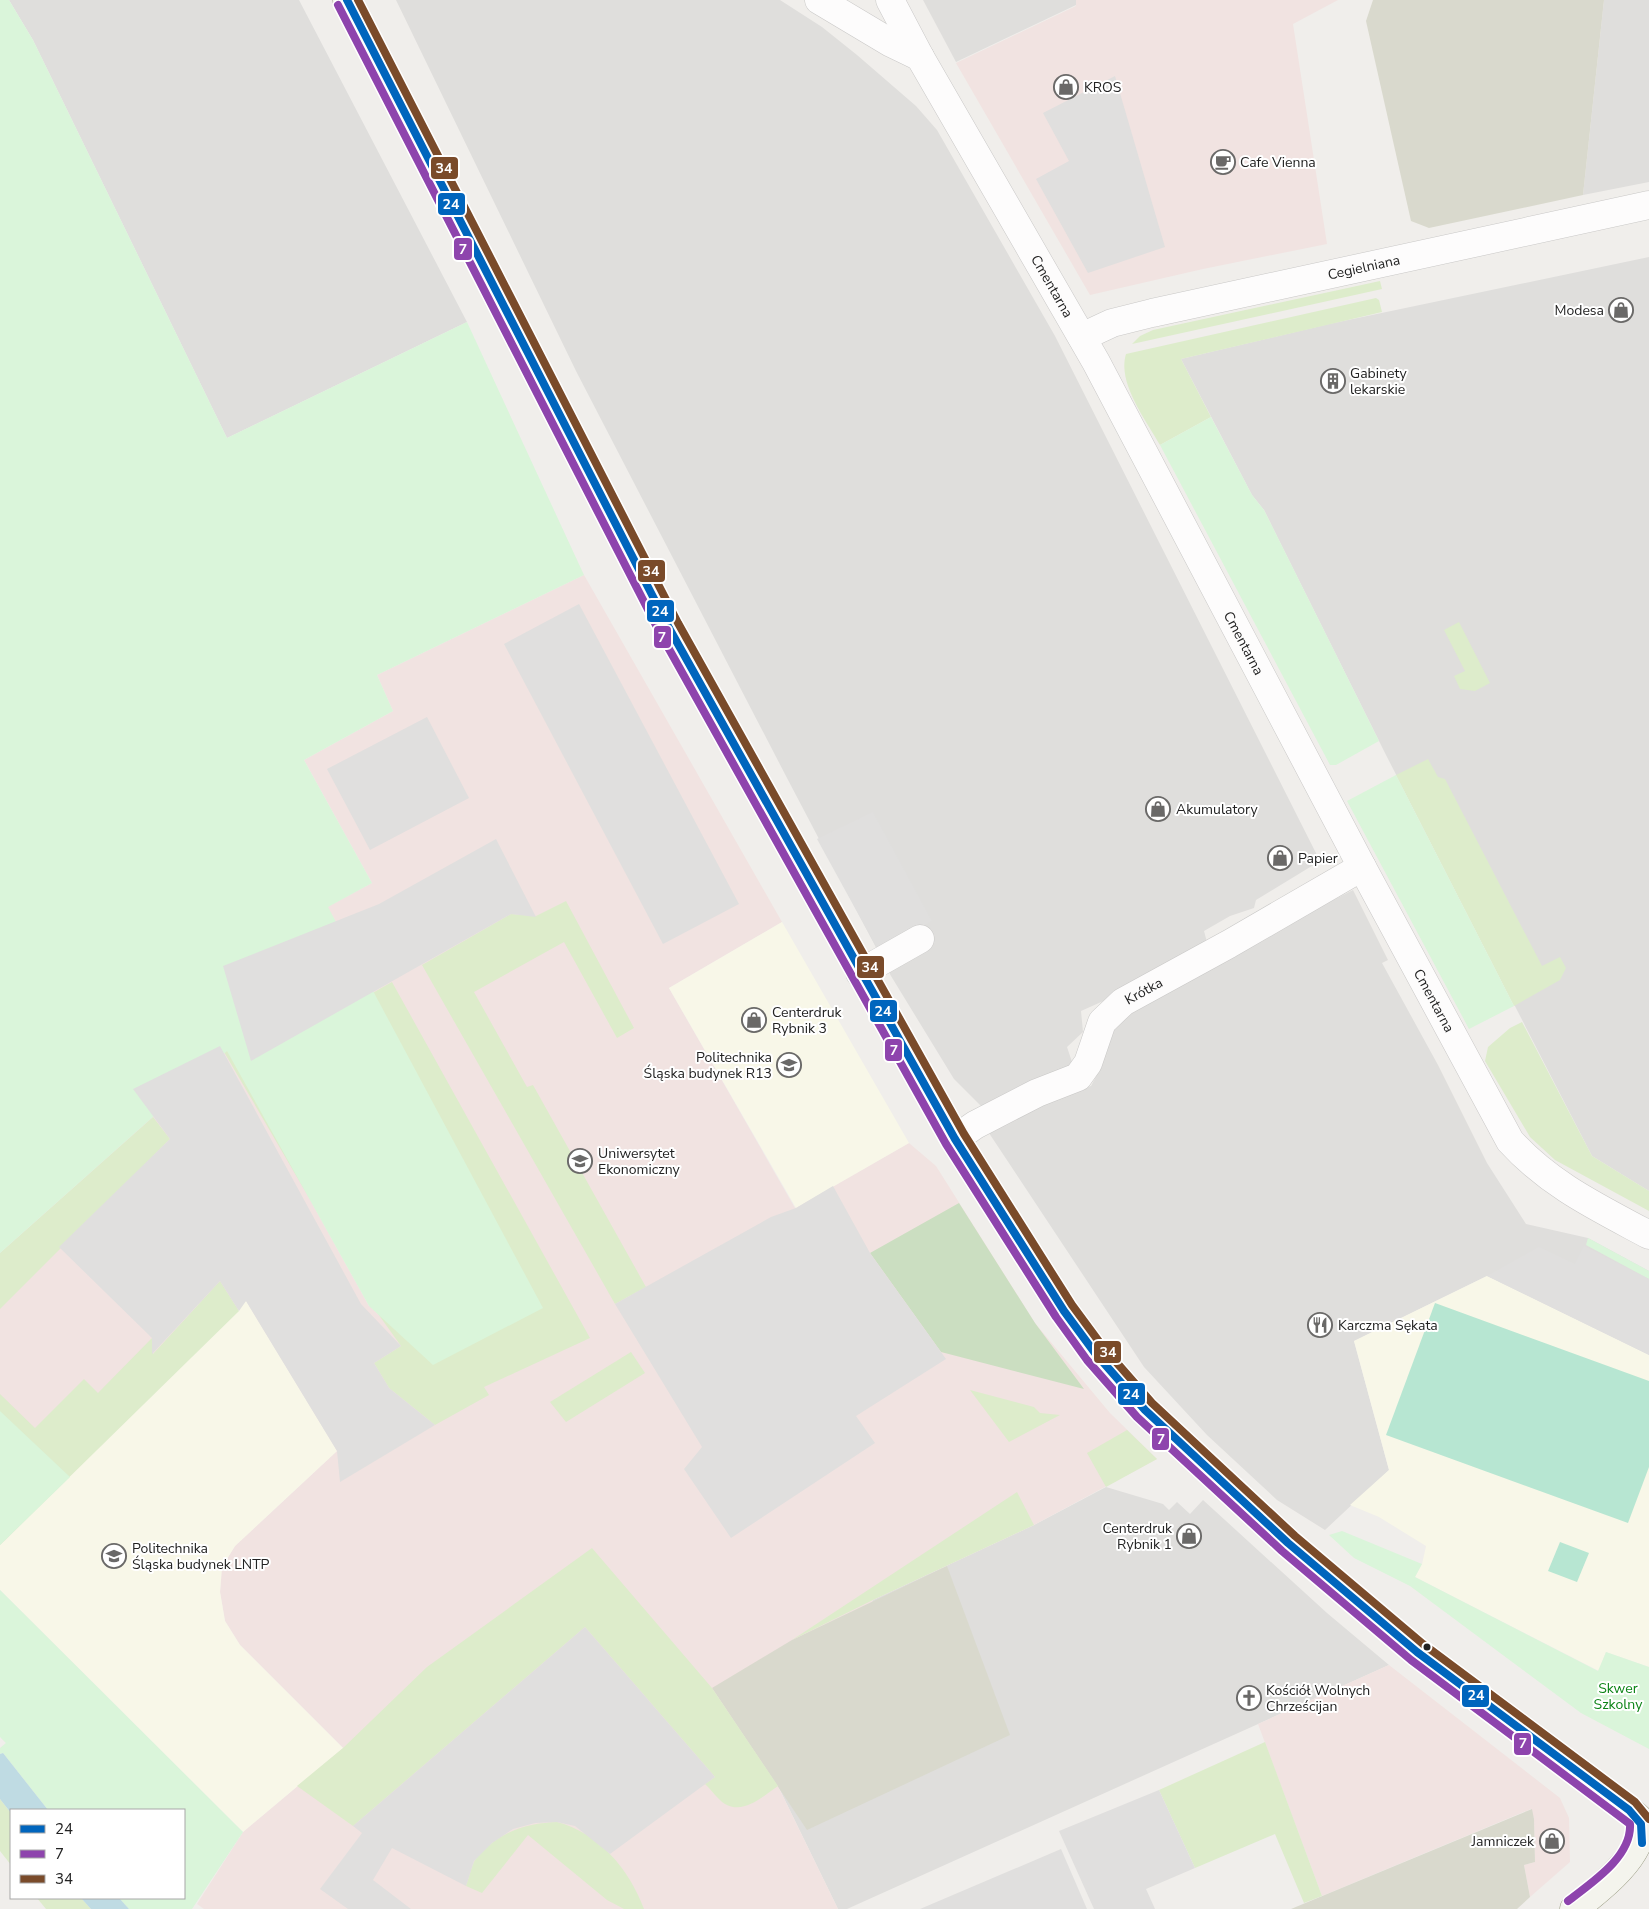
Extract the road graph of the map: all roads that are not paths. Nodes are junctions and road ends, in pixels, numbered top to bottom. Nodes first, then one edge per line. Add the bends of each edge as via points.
1 (347, 0) edge
2 (819, 0) edge
3 (890, 0) edge
4 (920, 57) junction
5 (1649, 205) edge
6 (1082, 337) junction
7 (1362, 867) junction
8 (920, 939) dead end
9 (860, 973) junction
10 (955, 1139) junction
11 (1649, 1235) edge
12 (1646, 1844) edge
13 (1574, 1909) edge

1 - 9 street via 669,628
2 - 4 street via 891,44
3 - 4 street, Cmentarna
4 - 6 street, Cmentarna
5 - 6 street, Cegielniana via 1144,315 1112,323
6 - 7 street, Cmentarna
7 - 10 street, Krótka via 1123,1002 1102,1022 1088,1063 1078,1077 1037,1093
7 - 11 street, Cmentarna via 1510,1141 1550,1179
8 - 9 street
9 - 10 street
10 - 12 street via 1064,1311 1095,1353 1145,1410 1372,1616 1629,1810 1640,1821
12 - 13 street via 1627,1868

